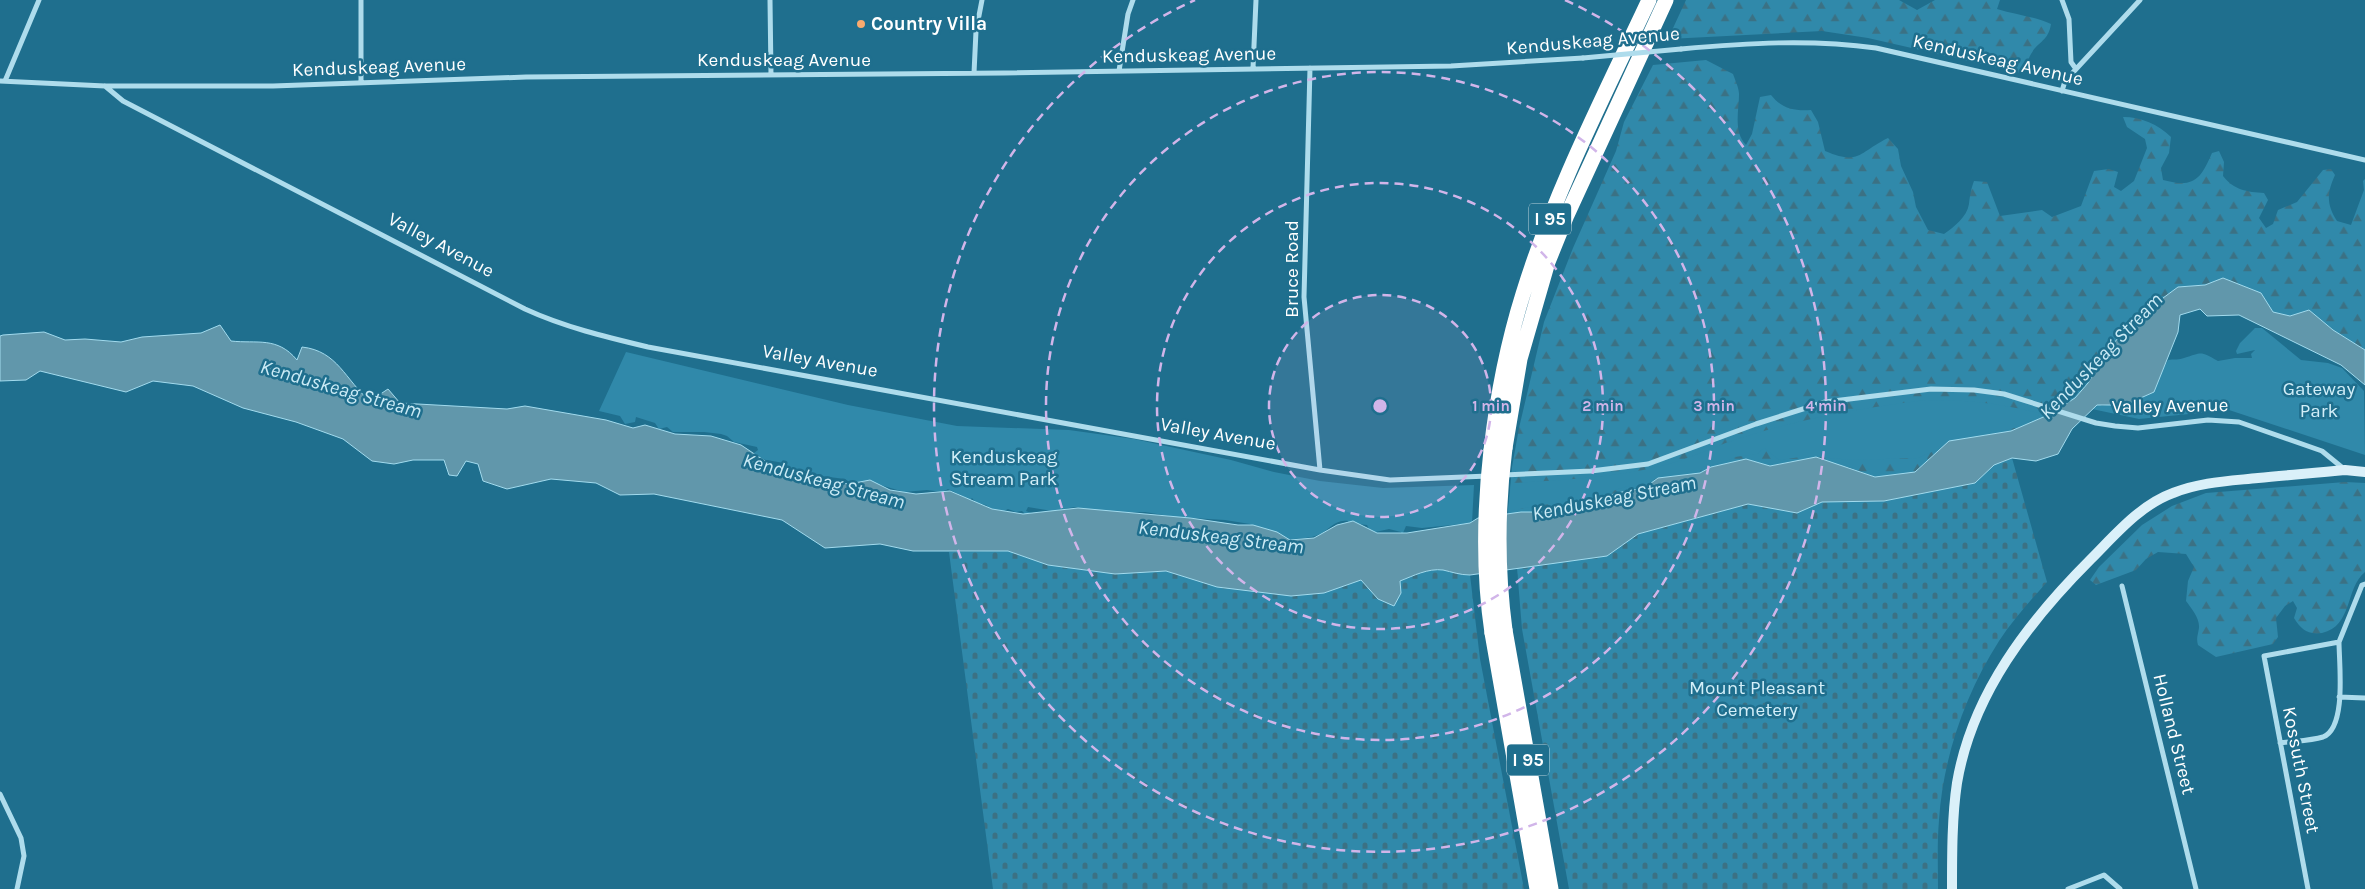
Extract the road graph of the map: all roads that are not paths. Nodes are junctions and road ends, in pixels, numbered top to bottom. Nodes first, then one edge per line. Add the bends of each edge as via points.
1 (39, 0) edge
2 (361, 0) edge
3 (770, 0) edge
4 (982, 0) edge
5 (1133, 0) edge
6 (1256, 0) edge
7 (1649, 0) edge
8 (1666, 0) edge
9 (2062, 0) edge
10 (2140, 0) edge
11 (1253, 68) junction
12 (1310, 68) junction
13 (2076, 69) junction
14 (1119, 71) junction
15 (974, 73) junction
16 (771, 75) junction
17 (3, 81) edge
18 (361, 82) junction
19 (104, 86) junction
20 (2062, 91) junction
21 (2365, 160) edge
22 (1498, 449) junction
23 (1320, 470) junction
24 (2345, 470) junction
25 (2365, 472) edge
26 (2365, 584) edge
27 (2122, 586) dead end
28 (1499, 632) junction
29 (2339, 642) junction
30 (2339, 697) junction
31 (2365, 698) edge
32 (2280, 743) junction
33 (0, 794) edge
34 (17, 889) edge
35 (1537, 889) edge
36 (1551, 889) edge
37 (1952, 889) edge
38 (2068, 889) edge
39 (2120, 889) edge
40 (2196, 889) edge
41 (2308, 889) edge

1 - 17 street
2 - 18 street
3 - 16 street
4 - 15 street via 976,31
5 - 14 street
6 - 11 street
7 - 22 highway, I 95 via 1568,176 1528,277 1506,360
8 - 22 highway, I 95 via 1548,262 1523,343
9 - 13 street via 2069,19 2071,62
10 - 13 street
11 - 12 street, Kenduskeag Avenue
11 - 14 street, Kenduskeag Avenue
12 - 20 street, Kenduskeag Avenue, bridge via 1473,65 1776,42 1842,44 1917,56
12 - 23 street, Bruce Road via 1304,297
13 - 20 street via 2065,81
14 - 15 street, Kenduskeag Avenue
15 - 16 street, Kenduskeag Avenue
16 - 18 street, Kenduskeag Avenue
17 - 19 street, Kenduskeag Avenue
18 - 19 street, Kenduskeag Avenue via 273,86
19 - 23 street, Valley Avenue via 123,101 516,304 572,327 648,347
20 - 21 street, Kenduskeag Avenue
22 - 28 highway, I 95, bridge
23 - 24 street, Valley Avenue via 1390,480 1591,471 1648,464 1826,402 1932,388 2004,394 2096,423 2138,428 2208,420 2239,422 2322,451
24 - 25 street
24 - 37 street via 2209,482 2171,493 2150,504 2078,572 2042,611 2007,660 1973,723 1957,783
26 - 29 street
27 - 40 street, Holland Street
28 - 35 highway, I 95
28 - 36 highway, I 95
29 - 30 street
29 - 32 street, Kossuth Street via 2264,656
30 - 31 street
30 - 32 street via 2335,725 2324,736
32 - 41 street, Kossuth Street
33 - 34 street via 21,838 24,856
38 - 39 street via 2104,875

